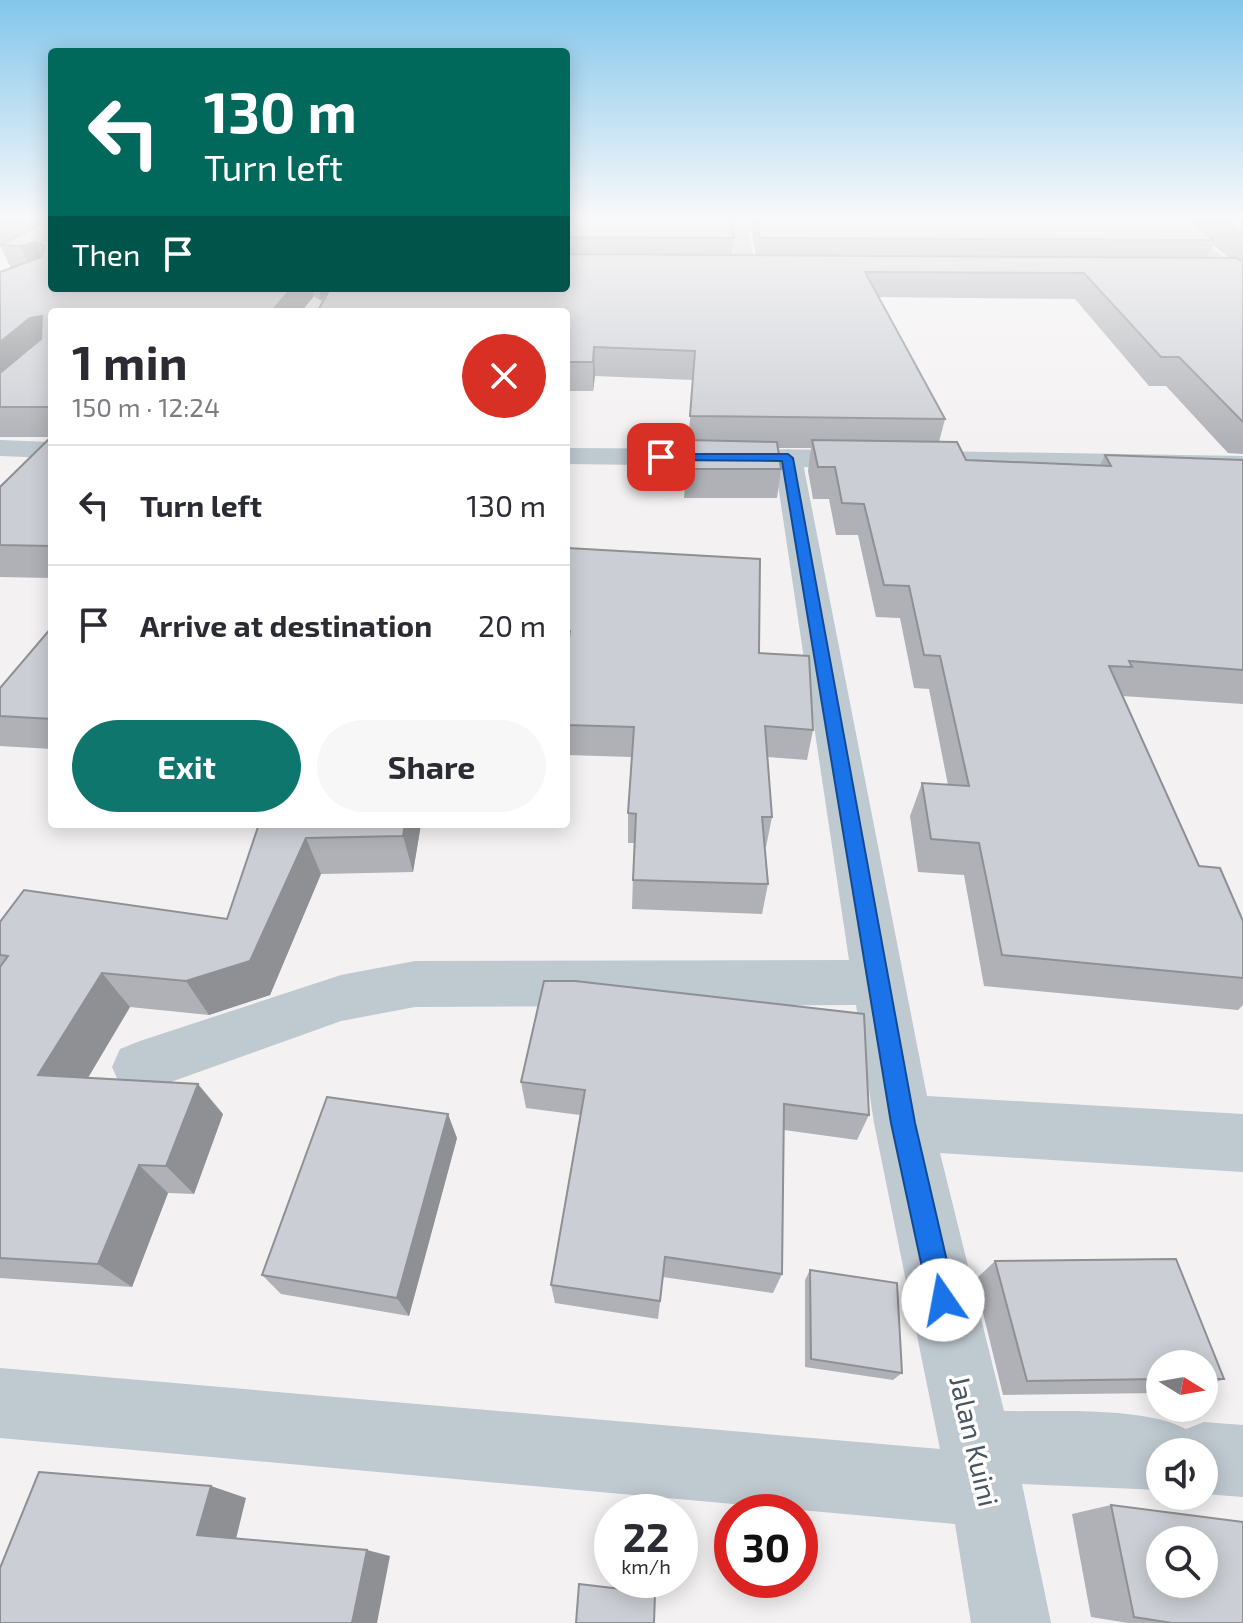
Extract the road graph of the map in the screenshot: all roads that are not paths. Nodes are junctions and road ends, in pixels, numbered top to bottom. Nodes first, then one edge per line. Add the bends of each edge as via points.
1 (0, 448) edge
2 (48, 450) edge
3 (570, 456) edge
4 (788, 458) junction
5 (1243, 465) edge
6 (880, 982) junction
7 (140, 1067) dead end
8 (903, 1123) junction
9 (1243, 1143) edge
10 (0, 1403) edge
11 (1146, 1453) edge
12 (1218, 1459) edge
13 (1243, 1461) edge
14 (981, 1468) junction
15 (1011, 1623) edge

1 - 2 street
3 - 4 street
4 - 5 street
4 - 6 street, Jalan Kuini
6 - 7 street via 415,984 341,998
6 - 8 street, Jalan Kuini
8 - 9 street
8 - 14 street, Jalan Kuini
10 - 14 street
11 - 14 street via 1080,1448
12 - 13 street
14 - 15 street, Jalan Kuini

